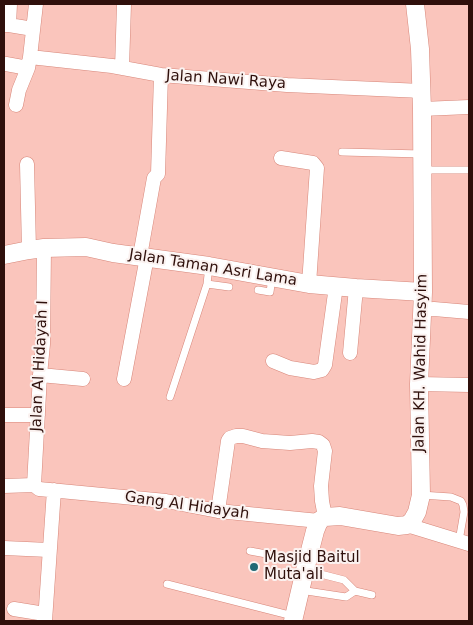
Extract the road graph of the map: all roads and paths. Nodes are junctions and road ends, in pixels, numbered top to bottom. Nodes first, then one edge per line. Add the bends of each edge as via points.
1 (10, 4) edge
2 (36, 4) edge
3 (124, 4) edge
4 (415, 4) edge
5 (6, 25) edge
6 (33, 29) junction
7 (29, 62) junction
8 (6, 64) dead end
9 (122, 68) junction
10 (161, 75) junction
11 (422, 91) junction
12 (16, 105) dead end
13 (469, 107) edge
14 (422, 109) junction
15 (342, 152) dead end
16 (281, 158) dead end
17 (422, 162) junction
18 (27, 164) dead end
19 (469, 170) edge
20 (37, 249) junction
21 (4, 255) edge
22 (144, 257) junction
23 (209, 266) junction
24 (272, 278) junction
25 (206, 284) junction
26 (309, 284) junction
27 (336, 286) junction
28 (229, 287) dead end
29 (356, 288) junction
30 (258, 290) dead end
31 (423, 292) junction
32 (422, 310) junction
33 (469, 312) edge
34 (350, 353) dead end
35 (273, 361) dead end
36 (40, 375) junction
37 (83, 379) dead end
38 (124, 379) dead end
39 (419, 384) junction
40 (469, 386) edge
41 (170, 397) dead end
42 (4, 415) edge
43 (38, 415) junction
44 (34, 485) junction
45 (4, 486) edge
46 (54, 490) junction
47 (420, 495) junction
48 (218, 511) junction
49 (322, 519) junction
50 (408, 525) junction
51 (464, 542) edge
52 (4, 548) edge
53 (49, 550) junction
54 (250, 551) dead end
55 (306, 565) junction
56 (167, 584) dead end
57 (300, 590) junction
58 (355, 591) junction
59 (372, 594) dead end
60 (14, 609) dead end
61 (45, 618) edge
62 (293, 619) edge

1 - 5 street
2 - 6 street
3 - 9 street
4 - 11 street, Jalan KH. Wahid Hasyim
5 - 6 street
6 - 7 street
7 - 8 street, Jalan Nawi Raya
7 - 9 street, Jalan Nawi Raya
7 - 12 street
9 - 10 street, Jalan Nawi Raya
10 - 11 street, Jalan Nawi Raya
10 - 22 street via 158,174 154,178
11 - 14 street, Jalan KH. Wahid Hasyim
13 - 14 street
14 - 17 street, Jalan KH. Wahid Hasyim
15 - 17 lane
16 - 26 street via 313,163 317,168
17 - 19 lane
17 - 31 street, Jalan KH. Wahid Hasyim
18 - 20 street, Jalan Al Hidayah I
20 - 21 street, Jalan Taman Asri Lama
20 - 22 street, Jalan Taman Asri Lama via 86,247
20 - 36 street, Jalan Al Hidayah I via 43,344
22 - 23 street, Jalan Taman Asri Lama
22 - 38 street
23 - 24 street, Jalan Taman Asri Lama
23 - 25 lane
24 - 26 street, Jalan Taman Asri Lama
24 - 30 lane via 270,292
25 - 28 lane
25 - 41 lane
26 - 27 street, Jalan Taman Asri Lama
27 - 29 street, Jalan Taman Asri Lama
27 - 35 street via 322,370 290,368
29 - 31 street, Jalan Taman Asri Lama
29 - 34 street
31 - 32 street, Jalan KH. Wahid Hasyim
32 - 33 street
32 - 39 street, Jalan KH. Wahid Hasyim
36 - 37 street
36 - 43 street, Jalan Al Hidayah I
39 - 40 street
39 - 47 street, Jalan KH. Wahid Hasyim
42 - 43 street
43 - 44 street, Jalan Al Hidayah I
44 - 45 street, Gang Al Hidayah
44 - 46 street, Gang Al Hidayah via 39,489
46 - 48 street, Gang Al Hidayah via 166,501
46 - 53 street
47 - 50 street, Jalan KH. Wahid Hasyim via 417,512
47 - 51 lane via 451,497 461,501
48 - 49 street, Gang Al Hidayah
48 - 49 street via 230,438 243,436 290,443 312,441 323,445 325,451
49 - 50 street via 340,516
49 - 55 street via 315,531
50 - 51 street
52 - 53 street
53 - 61 street
54 - 55 lane
55 - 57 street
55 - 58 lane via 344,580
56 - 62 lane
57 - 58 lane via 346,597
57 - 62 street
58 - 59 lane
60 - 61 street

